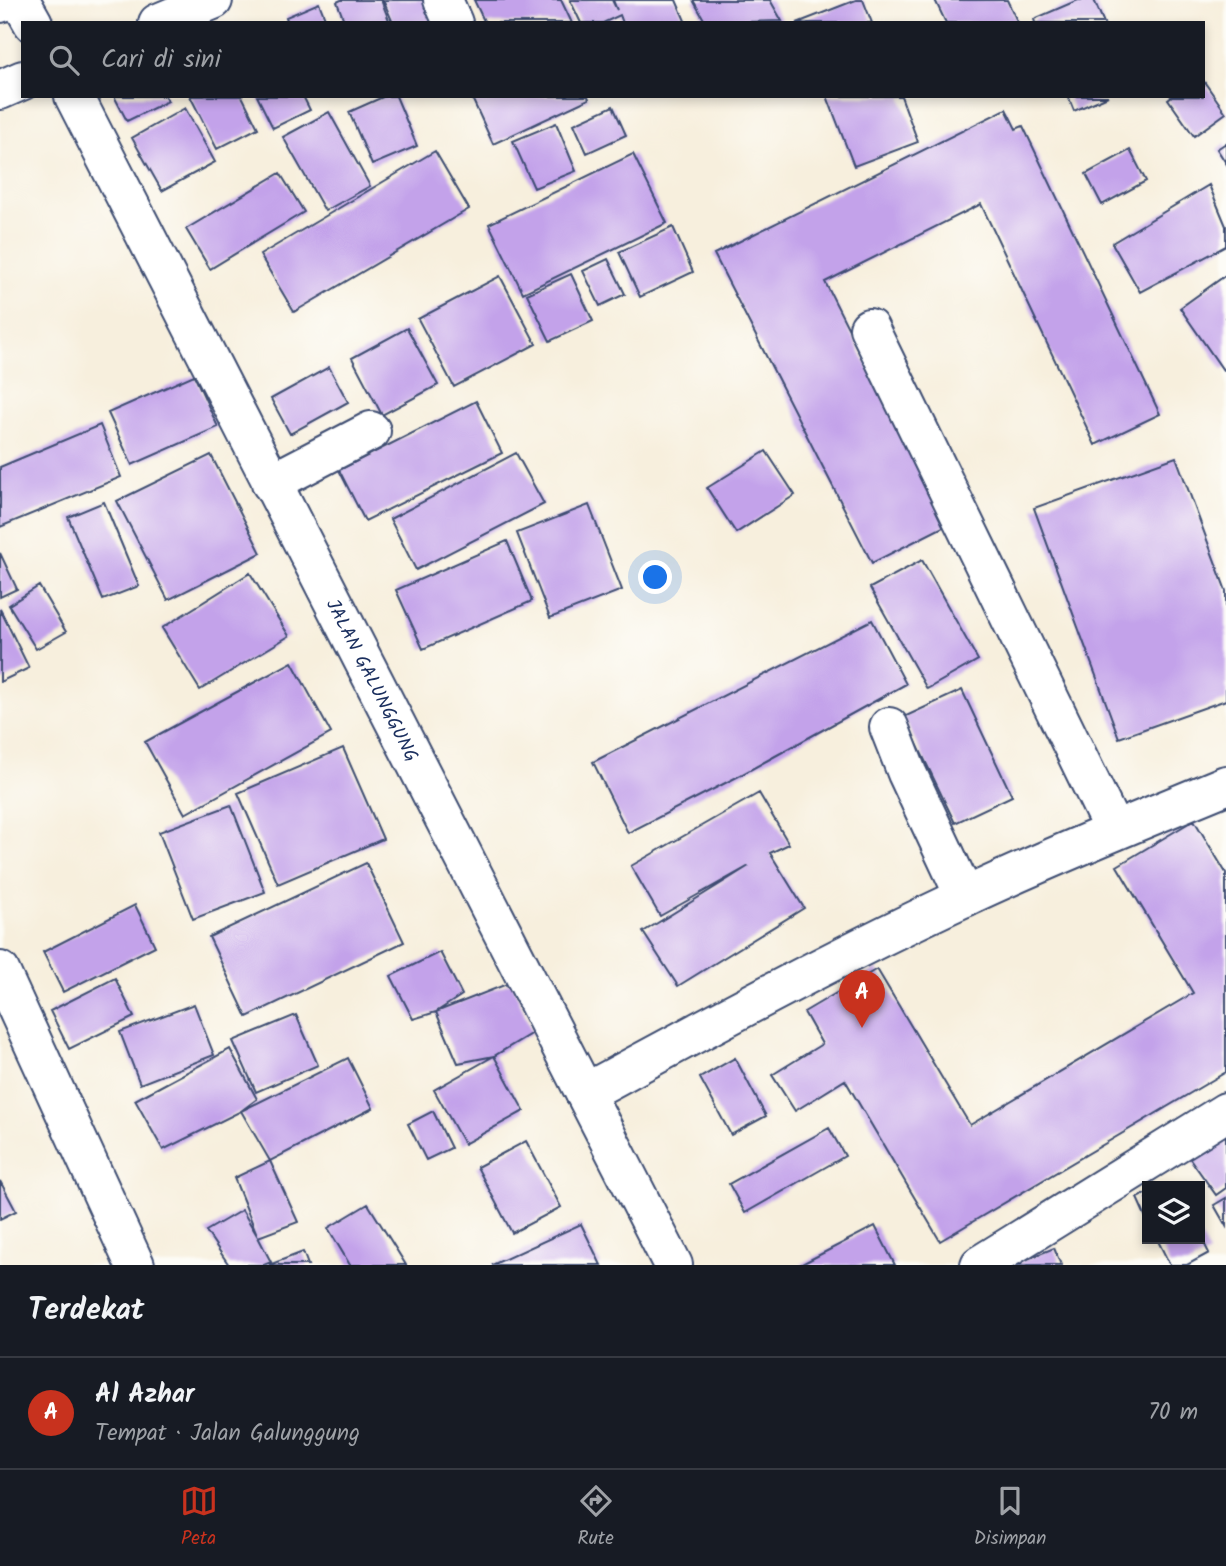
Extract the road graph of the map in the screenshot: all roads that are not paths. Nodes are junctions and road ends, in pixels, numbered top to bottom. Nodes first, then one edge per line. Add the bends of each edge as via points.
1 (8, 0) edge
2 (20, 0) edge
3 (213, 0) edge
4 (443, 0) edge
5 (0, 3) edge
6 (32, 21) edge
7 (163, 21) edge
8 (452, 21) edge
9 (21, 81) edge
10 (0, 90) edge
11 (75, 98) edge
12 (869, 328) dead end
13 (371, 431) dead end
14 (271, 483) junction
15 (889, 727) dead end
16 (1226, 785) edge
17 (1114, 831) junction
18 (965, 897) junction
19 (0, 971) edge
20 (585, 1093) junction
21 (1226, 1112) edge
22 (135, 1265) edge
23 (673, 1265) edge
24 (980, 1265) edge

1 - 5 street
2 - 6 street
3 - 7 street
4 - 8 street
9 - 10 street
11 - 14 street, JALAN GALUNGGUNG
12 - 17 street
13 - 14 street
14 - 20 street, JALAN GALUNGGUNG
15 - 18 street
16 - 17 street
17 - 18 street
18 - 20 street
19 - 22 street
20 - 23 street, JALAN GALUNGGUNG
21 - 24 street

